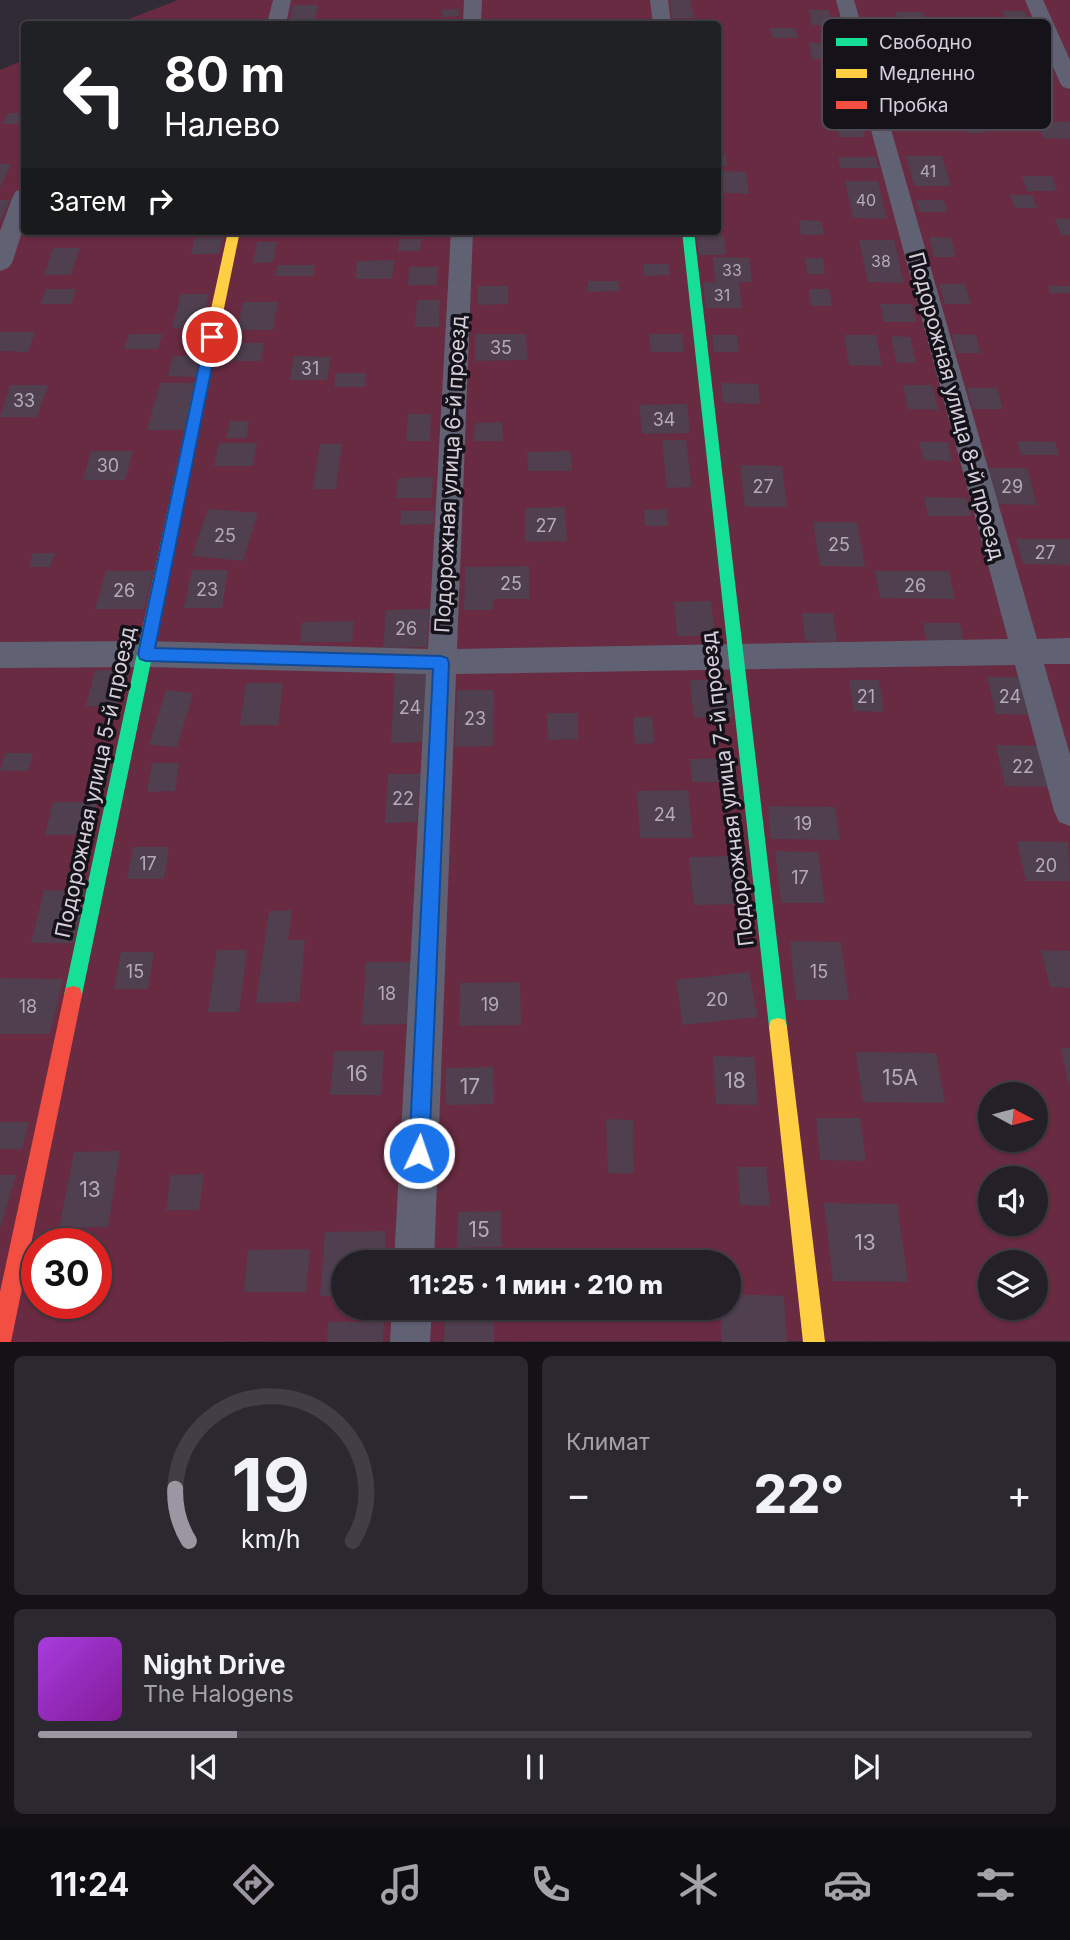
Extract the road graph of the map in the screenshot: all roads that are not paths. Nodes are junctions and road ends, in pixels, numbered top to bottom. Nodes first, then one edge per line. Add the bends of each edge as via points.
1 (282, 0) edge
2 (473, 0) edge
3 (659, 0) edge
4 (845, 0) edge
5 (1034, 0) edge
6 (850, 18) edge
7 (1042, 18) edge
8 (278, 21) edge
9 (472, 21) edge
10 (662, 21) edge
11 (1052, 42) edge
12 (1070, 83) edge
13 (881, 130) edge
14 (21, 204) edge
15 (233, 235) edge
16 (462, 235) edge
17 (688, 235) edge
18 (0, 263) edge
19 (1025, 651) junction
20 (1070, 651) edge
21 (146, 654) junction
22 (0, 655) edge
23 (734, 657) junction
24 (441, 663) junction
25 (1070, 811) edge
26 (415, 1250) edge
27 (411, 1320) edge
28 (0, 1342) edge
29 (410, 1342) edge
30 (814, 1342) edge

1 - 8 street
2 - 9 street
3 - 10 street
4 - 6 street, Подорожная улица 8-й проезд
5 - 7 street
11 - 12 street
13 - 19 street, Подорожная улица 8-й проезд
14 - 18 street
15 - 21 street, Подорожная улица 5-й проезд
16 - 24 street, Подорожная улица 6-й проезд
17 - 23 street, Подорожная улица 7-й проезд
19 - 20 street
19 - 23 street
19 - 25 street, Подорожная улица 8-й проезд
21 - 22 street
21 - 24 street
21 - 28 street, Подорожная улица 5-й проезд
23 - 24 street
23 - 30 street, Подорожная улица 7-й проезд
24 - 26 street, Подорожная улица 6-й проезд
27 - 29 street

